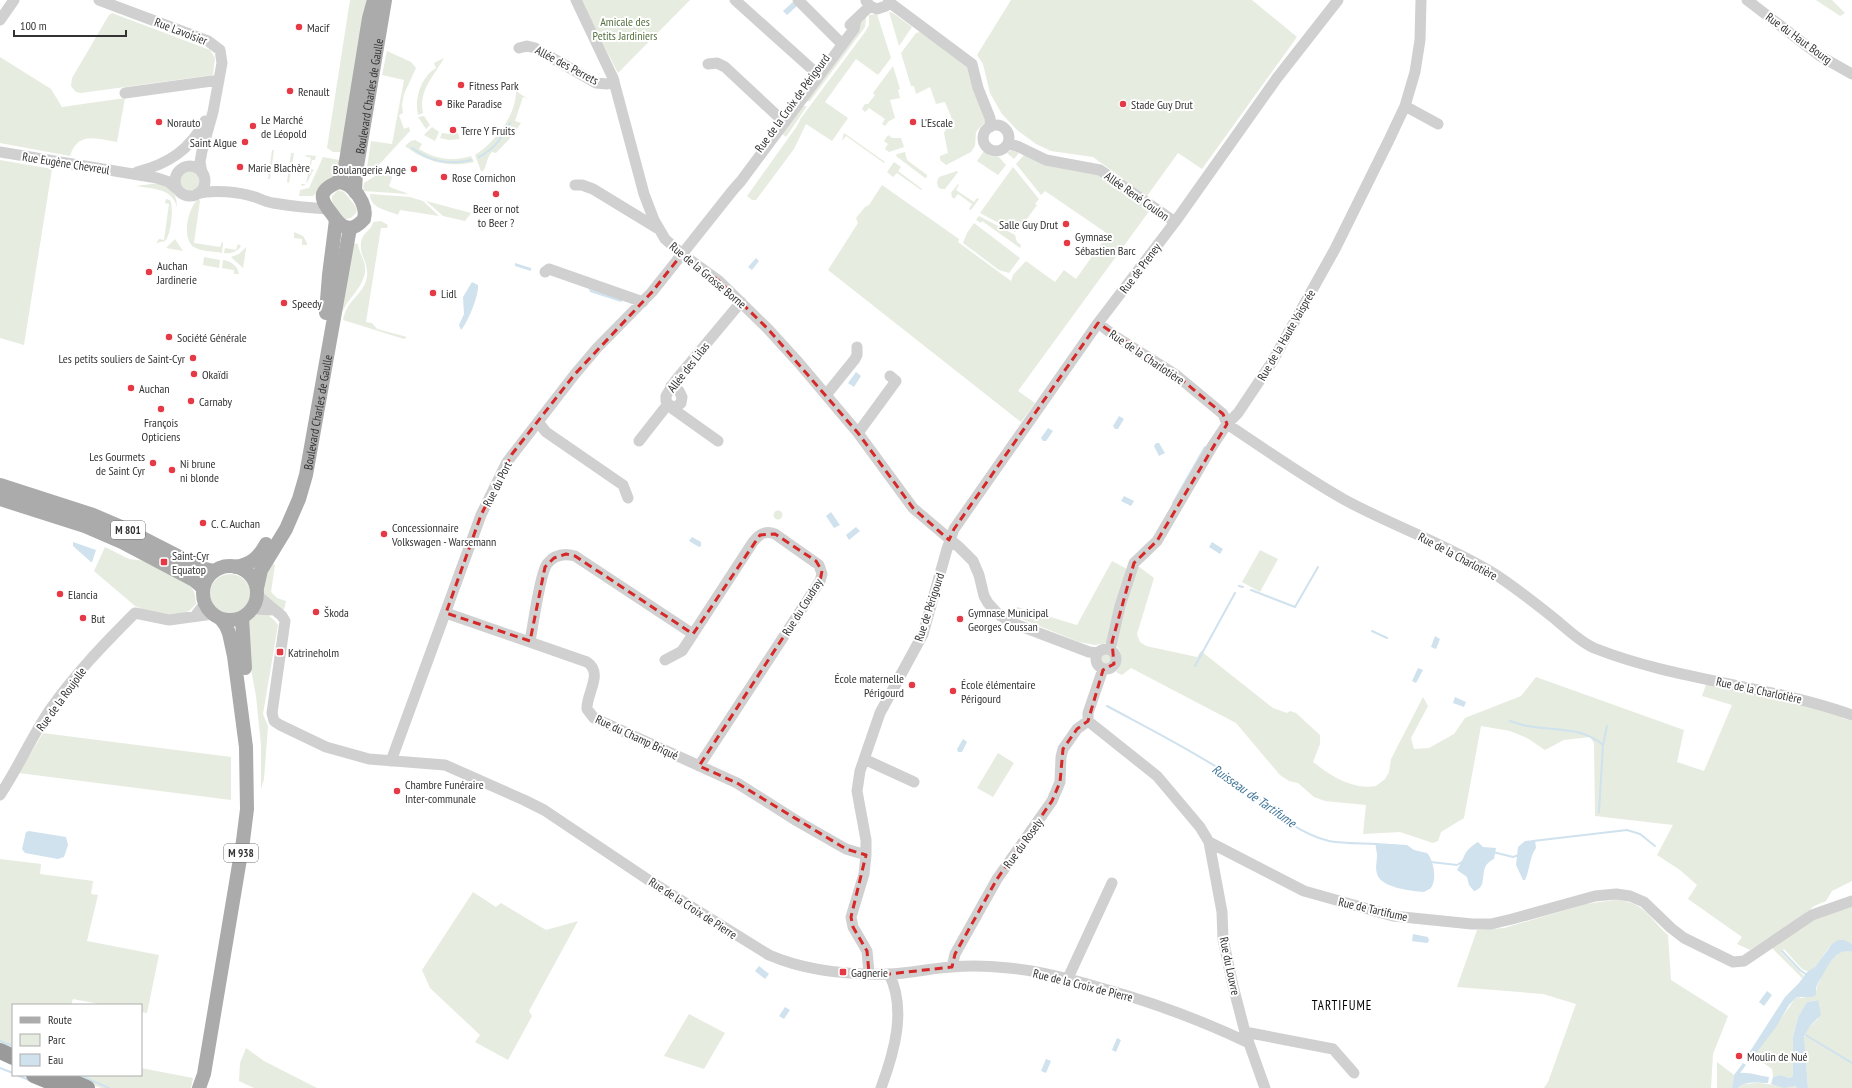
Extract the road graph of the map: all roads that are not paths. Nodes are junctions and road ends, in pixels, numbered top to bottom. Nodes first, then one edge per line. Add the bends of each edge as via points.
1 (14, 0) edge
2 (99, 0) edge
3 (576, 0) edge
4 (735, 0) edge
5 (798, 0) edge
6 (1338, 0) edge
7 (1421, 0) edge
8 (384, 1) edge
9 (890, 1) edge
10 (1753, 2) edge
11 (868, 3) edge
12 (0, 20) edge
13 (856, 20) junction
14 (838, 40) junction
15 (519, 48) dead end
16 (708, 64) dead end
17 (814, 71) junction
18 (1852, 74) edge
19 (219, 80) junction
20 (614, 81) junction
21 (126, 93) dead end
22 (215, 101) junction
23 (1405, 106) junction
24 (782, 120) junction
25 (1438, 124) dead end
26 (990, 127) junction
27 (205, 139) junction
28 (1008, 144) junction
29 (0, 152) edge
30 (181, 169) junction
31 (132, 174) junction
32 (203, 176) junction
33 (338, 182) junction
34 (575, 185) dead end
35 (177, 189) junction
36 (223, 192) junction
37 (355, 192) junction
38 (197, 194) junction
39 (323, 194) junction
40 (255, 197) junction
41 (332, 215) junction
42 (1175, 222) junction
43 (350, 228) junction
44 (658, 229) junction
45 (682, 254) junction
46 (545, 272) dead end
47 (643, 302) junction
48 (741, 302) junction
49 (1098, 323) junction
50 (856, 347) dead end
51 (890, 376) dead end
52 (671, 386) junction
53 (826, 395) junction
54 (671, 407) junction
55 (538, 422) junction
56 (1228, 424) junction
57 (858, 433) junction
58 (640, 441) dead end
59 (718, 441) dead end
60 (0, 485) edge
61 (628, 498) dead end
62 (0, 499) edge
63 (950, 540) junction
64 (236, 567) junction
65 (214, 571) junction
66 (257, 592) junction
67 (204, 596) junction
68 (274, 610) junction
69 (446, 613) junction
70 (247, 614) junction
71 (195, 616) junction
72 (217, 616) junction
73 (693, 634) junction
74 (530, 641) junction
75 (1110, 650) junction
76 (1098, 653) junction
77 (665, 660) dead end
78 (1103, 668) junction
79 (1852, 715) edge
80 (1088, 721) junction
81 (864, 759) junction
82 (390, 761) junction
83 (699, 766) junction
84 (914, 782) dead end
85 (0, 795) edge
86 (1209, 842) junction
87 (866, 855) junction
88 (1112, 883) dead end
89 (1852, 900) edge
90 (952, 967) junction
91 (869, 973) junction
92 (888, 974) junction
93 (1068, 978) junction
94 (1247, 1037) junction
95 (0, 1051) edge
96 (12, 1057) edge
97 (0, 1060) edge
98 (12, 1065) edge
99 (1354, 1073) dead end
100 (36, 1076) edge
101 (58, 1076) edge
102 (66, 1088) edge
103 (86, 1088) edge
104 (199, 1088) edge
105 (210, 1088) edge
106 (881, 1088) edge
107 (1265, 1088) edge

1 - 12 street
2 - 19 street, Rue Lavoisier via 214,44 222,57
3 - 20 street, Rue de la Grosse Borne
4 - 17 street
5 - 14 street
6 - 42 street, Rue de Preney via 1277,78
7 - 23 street, Rue de la Haute Vaisprée via 1419,47
8 - 33 main road, Boulevard Charles de Gaulle via 369,18 345,167
8 - 37 main road, Boulevard Charles de Gaulle via 356,172
9 - 11 street via 882,9 874,8
9 - 26 street via 972,64 990,118
10 - 18 street, Rue du Haut Bourg via 1820,56
11 - 13 street, Rue de la Croix de Périgourd
13 - 14 street, Rue de la Croix de Périgourd
13 - 24 street, Rue de la Croix de Périgourd via 854,28
14 - 17 street, Rue de la Croix de Périgourd
15 - 20 street, Allée des Perrets via 535,48 596,83 607,84
16 - 24 street via 717,63 725,67
17 - 24 street, Rue de la Croix de Périgourd
19 - 21 street
19 - 22 street, Rue Lavoisier
20 - 44 street, Rue de la Grosse Borne via 644,194
22 - 27 street, Rue Lavoisier
22 - 31 street via 197,135 181,153 163,164
23 - 25 street
23 - 56 street, Rue de la Haute Vaisprée via 1297,320 1257,385
24 - 45 street, Rue de la Croix de Périgourd via 737,177 733,190
26 - 28 street via 998,125 1006,129 1009,136
26 - 28 street via 984,133 986,146 998,151
27 - 30 street, Rue Lavoisier via 198,151
27 - 32 street, Rue Lavoisier via 200,162
28 - 42 street, Allée René Coulon via 1046,160 1100,170
29 - 31 street, Rue Eugène Chevreul
30 - 31 street, Rue Eugène Chevreul
30 - 32 street via 194,167
30 - 35 street via 175,179
31 - 35 street, Rue Eugène Chevreul via 164,180
32 - 36 street via 212,187
32 - 38 street via 203,188
33 - 37 main road via 345,183
33 - 39 main road
34 - 44 street via 593,188
35 - 38 street via 185,195
36 - 38 street
36 - 40 street
37 - 43 main road via 365,214 361,222
39 - 40 street via 300,201 263,195
39 - 41 main road
40 - 41 street via 262,201
41 - 43 main road via 342,226
41 - 64 main road, Boulevard Charles de Gaulle via 328,305 295,484 284,512 262,552 251,563
42 - 49 street, Rue de Preney
43 - 66 main road, Boulevard Charles de Gaulle via 306,475 286,529 261,570
44 - 45 street, Rue de la Grosse Borne
45 - 47 street, Rue du Port
45 - 48 street, Rue de la Grosse Borne via 719,281
46 - 47 street via 549,269
47 - 55 street, Rue du Port via 597,348
48 - 52 street, Allée des Lilas
48 - 53 street, Rue de la Grosse Borne
49 - 56 street, Rue de la Charlotière via 1176,374 1224,414
49 - 63 street, Rue de Preney via 954,529
50 - 53 street via 856,359
51 - 57 street via 896,381
52 - 54 street, Allée des Lilas via 666,396
52 - 54 street via 679,391 682,397 681,403
53 - 57 street, Rue de la Grosse Borne
54 - 58 street
54 - 59 street, Allée des Lilas
55 - 61 street via 546,432 623,485
55 - 69 street, Rue du Port via 512,454 481,515
56 - 75 street, Rue de la Haute Vaisprée via 1157,542 1134,563 1120,606
56 - 79 street, Rue de la Charlotière via 1300,474 1347,501 1457,553 1492,573 1591,647 1619,658 1801,699
57 - 63 street, Rue de la Grosse Borne via 913,508
60 - 65 main road, M 801 via 93,515 201,568
62 - 67 main road, M 801 via 85,526 122,542 194,580
63 - 76 street via 973,561 984,596 998,614 1010,622 1089,652
63 - 81 street, Rue de Périgourd via 923,634 880,713
64 - 65 main road via 229,566
64 - 66 main road via 250,574
65 - 67 main road via 206,582
66 - 68 street, Rue de la Croix de Pierre
66 - 70 main road
67 - 71 street
67 - 72 main road
68 - 70 street
68 - 82 street, Rue de la Croix de Pierre via 282,616 285,623 273,701 274,720 326,747 369,759
69 - 74 street, Rue du Champ Briqué
69 - 82 street, Rue du Port
70 - 72 main road via 228,620
70 - 105 main road, M 938 via 243,652 256,761 255,814 251,855
71 - 72 street
71 - 85 street, Rue de la Roujolle via 169,620 135,613 88,661 61,694
72 - 104 main road, M 938 via 229,633 239,692 246,747 247,809 204,1074
73 - 74 street via 575,556 566,554 554,558 545,567
73 - 77 street, Rue du Coudray via 682,650
73 - 83 street, Rue du Coudray via 760,534 775,534 816,561 821,568 820,581
74 - 83 street, Rue du Champ Briqué via 582,659 592,666 594,677 587,705 588,712 594,718
75 - 76 street
75 - 78 street via 1116,661 1112,667
76 - 78 street via 1097,662
78 - 80 street via 1088,713
80 - 86 street via 1157,776 1200,827
80 - 90 street, Rue du Rosely via 1077,729 1063,749 1060,757 1060,782 1052,801 997,879 957,950
81 - 84 street
81 - 87 street, Rue de Périgourd via 857,791 866,840
82 - 91 street, Rue de la Croix de Pierre via 445,765 544,810 769,955 806,968
83 - 87 street, Rue du Champ Briqué via 737,784 796,821 846,848
86 - 89 street, Rue de Tartifume via 1304,891 1393,916 1491,924 1595,896 1630,896 1644,902 1684,938 1733,962 1745,965 1812,915
86 - 94 street, Rue du Louvre via 1222,912 1223,939
87 - 91 street, Rue de Périgourd via 864,874 851,917 852,927 867,951
88 - 93 street
90 - 92 street, Rue de la Croix de Pierre
90 - 93 street, Rue de la Croix de Pierre via 1009,968
91 - 92 street, Rue de la Croix de Pierre
92 - 106 street via 897,996 897,1037
93 - 94 street, Rue de la Croix de Pierre via 1146,1001
94 - 99 street, Rue de la Croix de Pierre via 1333,1049
94 - 107 street, Rue du Louvre
95 - 96 highway
97 - 98 highway
100 - 102 highway
101 - 103 highway

